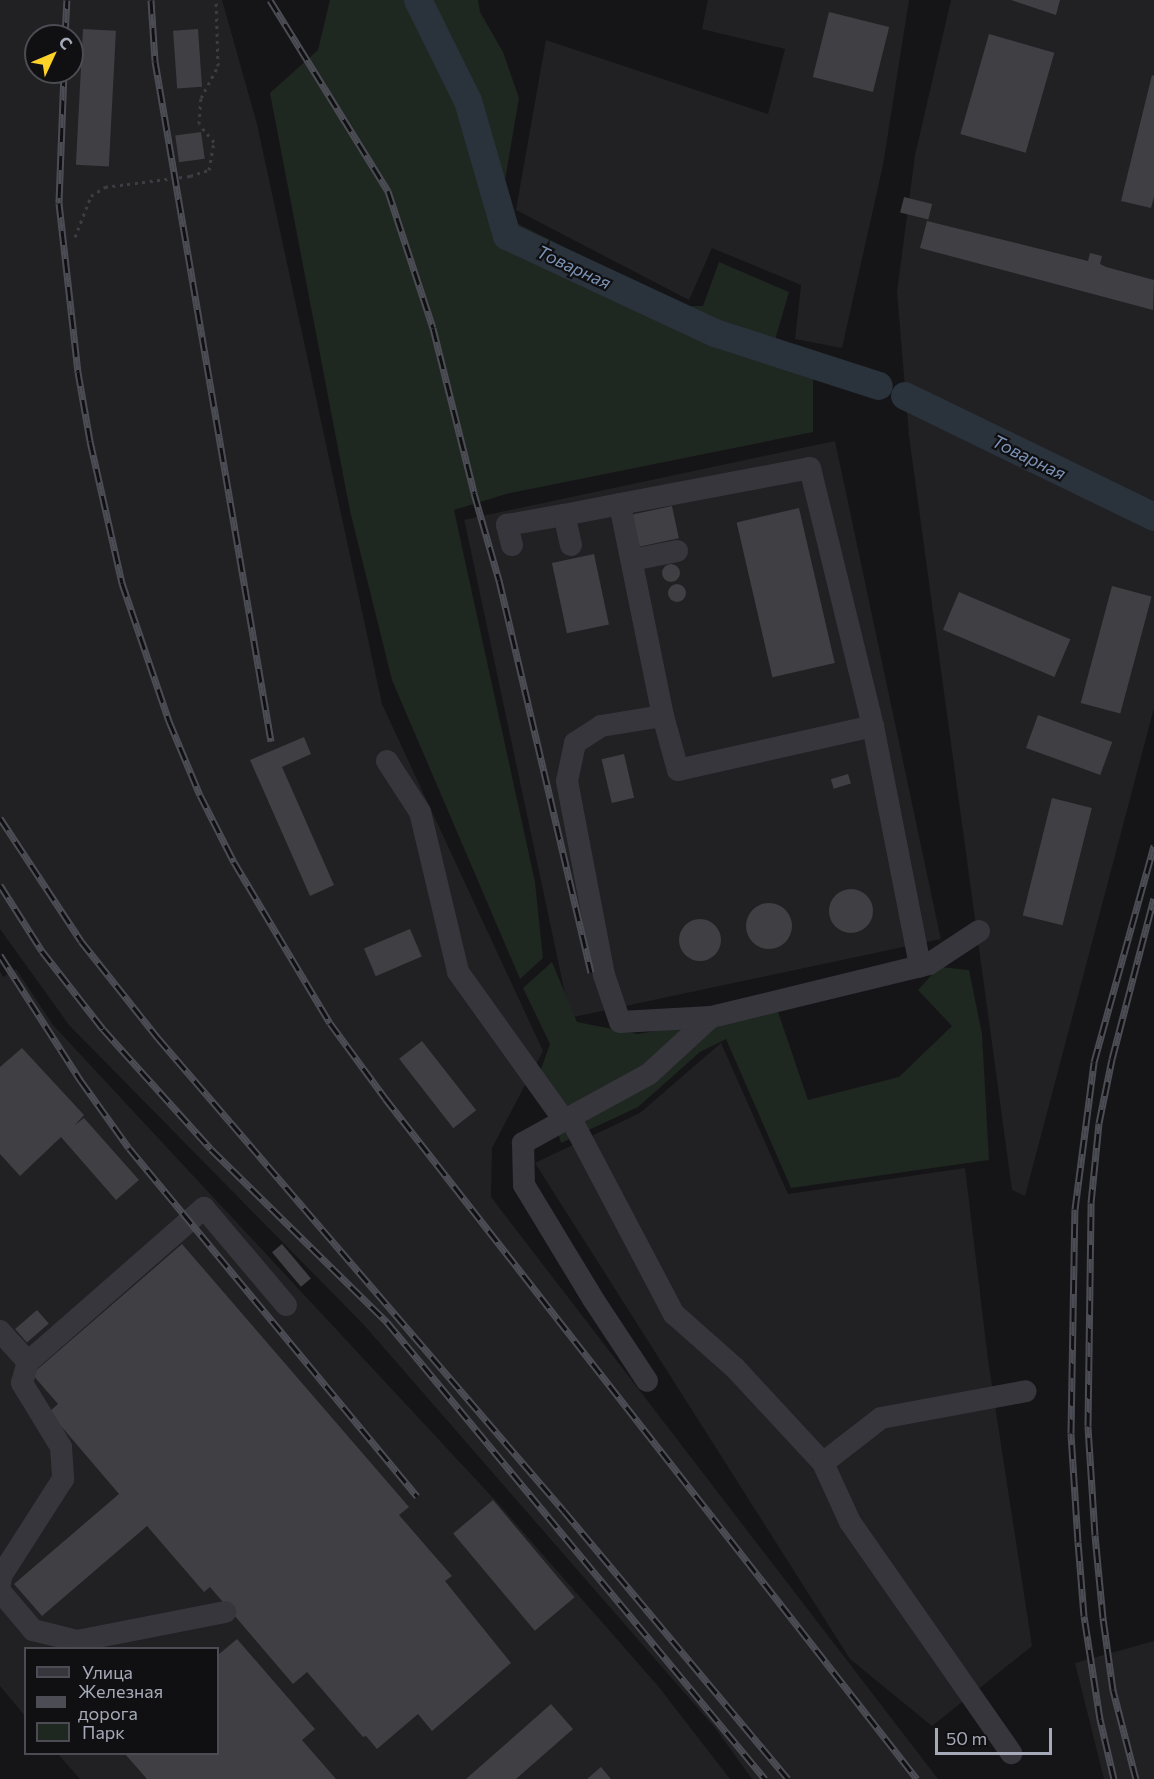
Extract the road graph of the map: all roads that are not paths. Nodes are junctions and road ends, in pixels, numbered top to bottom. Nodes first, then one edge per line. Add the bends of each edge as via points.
1 (620, 504) junction
2 (564, 515) junction
3 (512, 545) dead end
4 (571, 545) dead end
5 (677, 550) dead end
6 (632, 560) junction
7 (663, 716) junction
8 (873, 726) junction
9 (387, 761) dead end
10 (979, 931) dead end
11 (920, 966) junction
12 (711, 1017) junction
13 (567, 1118) junction
14 (285, 1305) dead end
15 (0, 1331) edge
16 (28, 1362) junction
17 (647, 1381) dead end
18 (1026, 1391) dead end
19 (823, 1463) junction
20 (0, 1584) edge
21 (0, 1591) edge
22 (225, 1612) dead end
23 (1011, 1753) dead end

1 - 2 lane
1 - 6 lane
1 - 8 lane via 810,468
2 - 3 lane via 507,525
2 - 4 lane
5 - 6 lane
6 - 7 lane
7 - 8 lane via 678,770
7 - 12 lane via 601,726 575,743 567,781 604,975 620,1022
8 - 11 lane
9 - 13 lane via 420,812 459,972
10 - 11 lane
11 - 12 lane
12 - 13 lane via 649,1074
13 - 17 lane via 523,1143 524,1185
13 - 19 lane via 674,1314 735,1368
14 - 16 lane via 204,1208
15 - 16 lane
16 - 20 lane via 22,1383 61,1448 63,1479 1,1576
18 - 19 lane via 881,1418
19 - 23 lane via 850,1522
21 - 22 lane via 33,1630 78,1641

